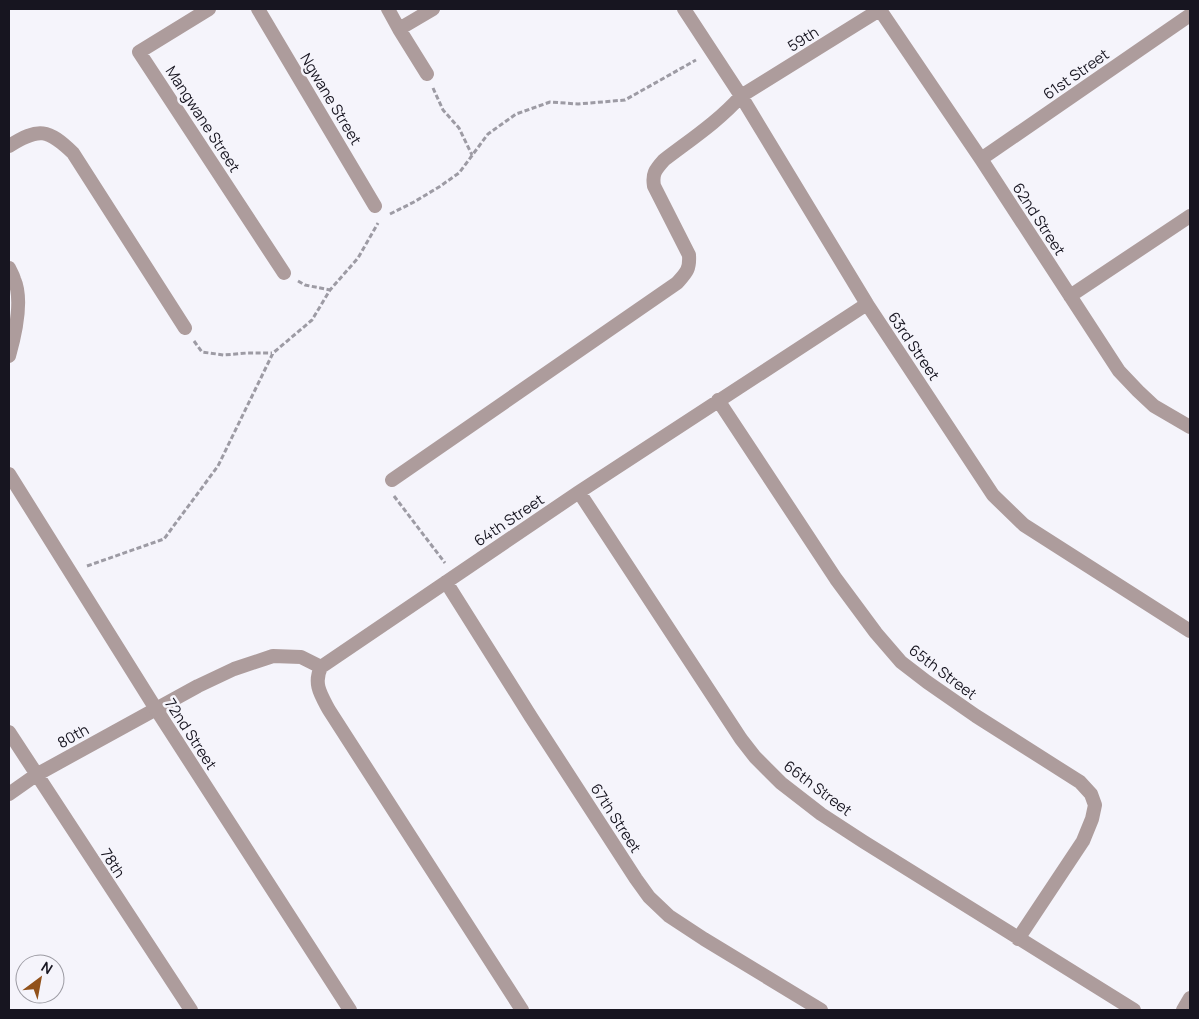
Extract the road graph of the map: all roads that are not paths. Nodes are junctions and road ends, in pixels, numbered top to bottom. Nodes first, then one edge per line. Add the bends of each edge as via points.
1 (209, 9) edge
2 (258, 9) edge
3 (388, 9) edge
4 (433, 9) edge
5 (684, 9) edge
6 (881, 9) edge
7 (1190, 15) edge
8 (399, 29) junction
9 (427, 74) road end
10 (741, 96) junction
11 (9, 146) edge
12 (981, 160) junction
13 (376, 206) road end
14 (1190, 216) edge
15 (9, 268) edge
16 (284, 273) road end
17 (1070, 296) junction
18 (867, 304) junction
19 (185, 328) road end
20 (9, 356) edge
21 (718, 400) junction
22 (1190, 427) edge
23 (9, 474) edge
24 (392, 480) road end
25 (579, 492) junction
26 (451, 579) junction
27 (1190, 630) edge
28 (321, 667) junction
29 (156, 709) junction
30 (9, 732) edge
31 (36, 775) junction
32 (9, 794) edge
33 (1018, 939) junction
34 (1190, 998) edge
35 (191, 1010) edge
36 (350, 1010) edge
37 (522, 1010) edge
38 (822, 1010) edge
39 (1134, 1010) edge
40 (1182, 1010) edge

1 - 16 street, Mangwane Street via 139,52
2 - 13 street, Ngwane Street
3 - 8 street
4 - 8 street
5 - 10 street, 63rd Street
6 - 10 street, 59th
6 - 12 street, 62nd Street
7 - 12 street, 61st Street
8 - 9 street
10 - 18 street, 63rd Street
10 - 24 street, 59th via 716,121 664,160 653,176 659,197 689,255 689,265 677,283
11 - 19 street via 40,133 50,135 73,153
12 - 17 street, 62nd Street
14 - 17 street
15 - 20 street via 18,298
17 - 22 street, 62nd Street via 1120,371 1138,391 1154,406
18 - 21 street, 64th Street
18 - 27 street, 63rd Street via 993,495 1007,510 1049,542
21 - 25 street, 64th Street
21 - 33 street, 65th Street via 836,579 901,662 976,716 1080,782 1091,794 1095,804 1083,840
23 - 29 street, 72nd Street
25 - 26 street, 64th Street
25 - 33 street, 66th Street via 755,757 781,783 821,814
26 - 28 street, 64th Street
26 - 38 street, 67th Street via 531,717 649,897 697,935
28 - 29 street via 301,657 273,656 234,669
28 - 37 street via 317,675 318,684 329,710
29 - 31 street, 80th
29 - 36 street, 72nd Street
30 - 31 street, 78th
31 - 32 street, 80th
31 - 35 street, 78th
33 - 39 street, 66th Street
34 - 40 street

